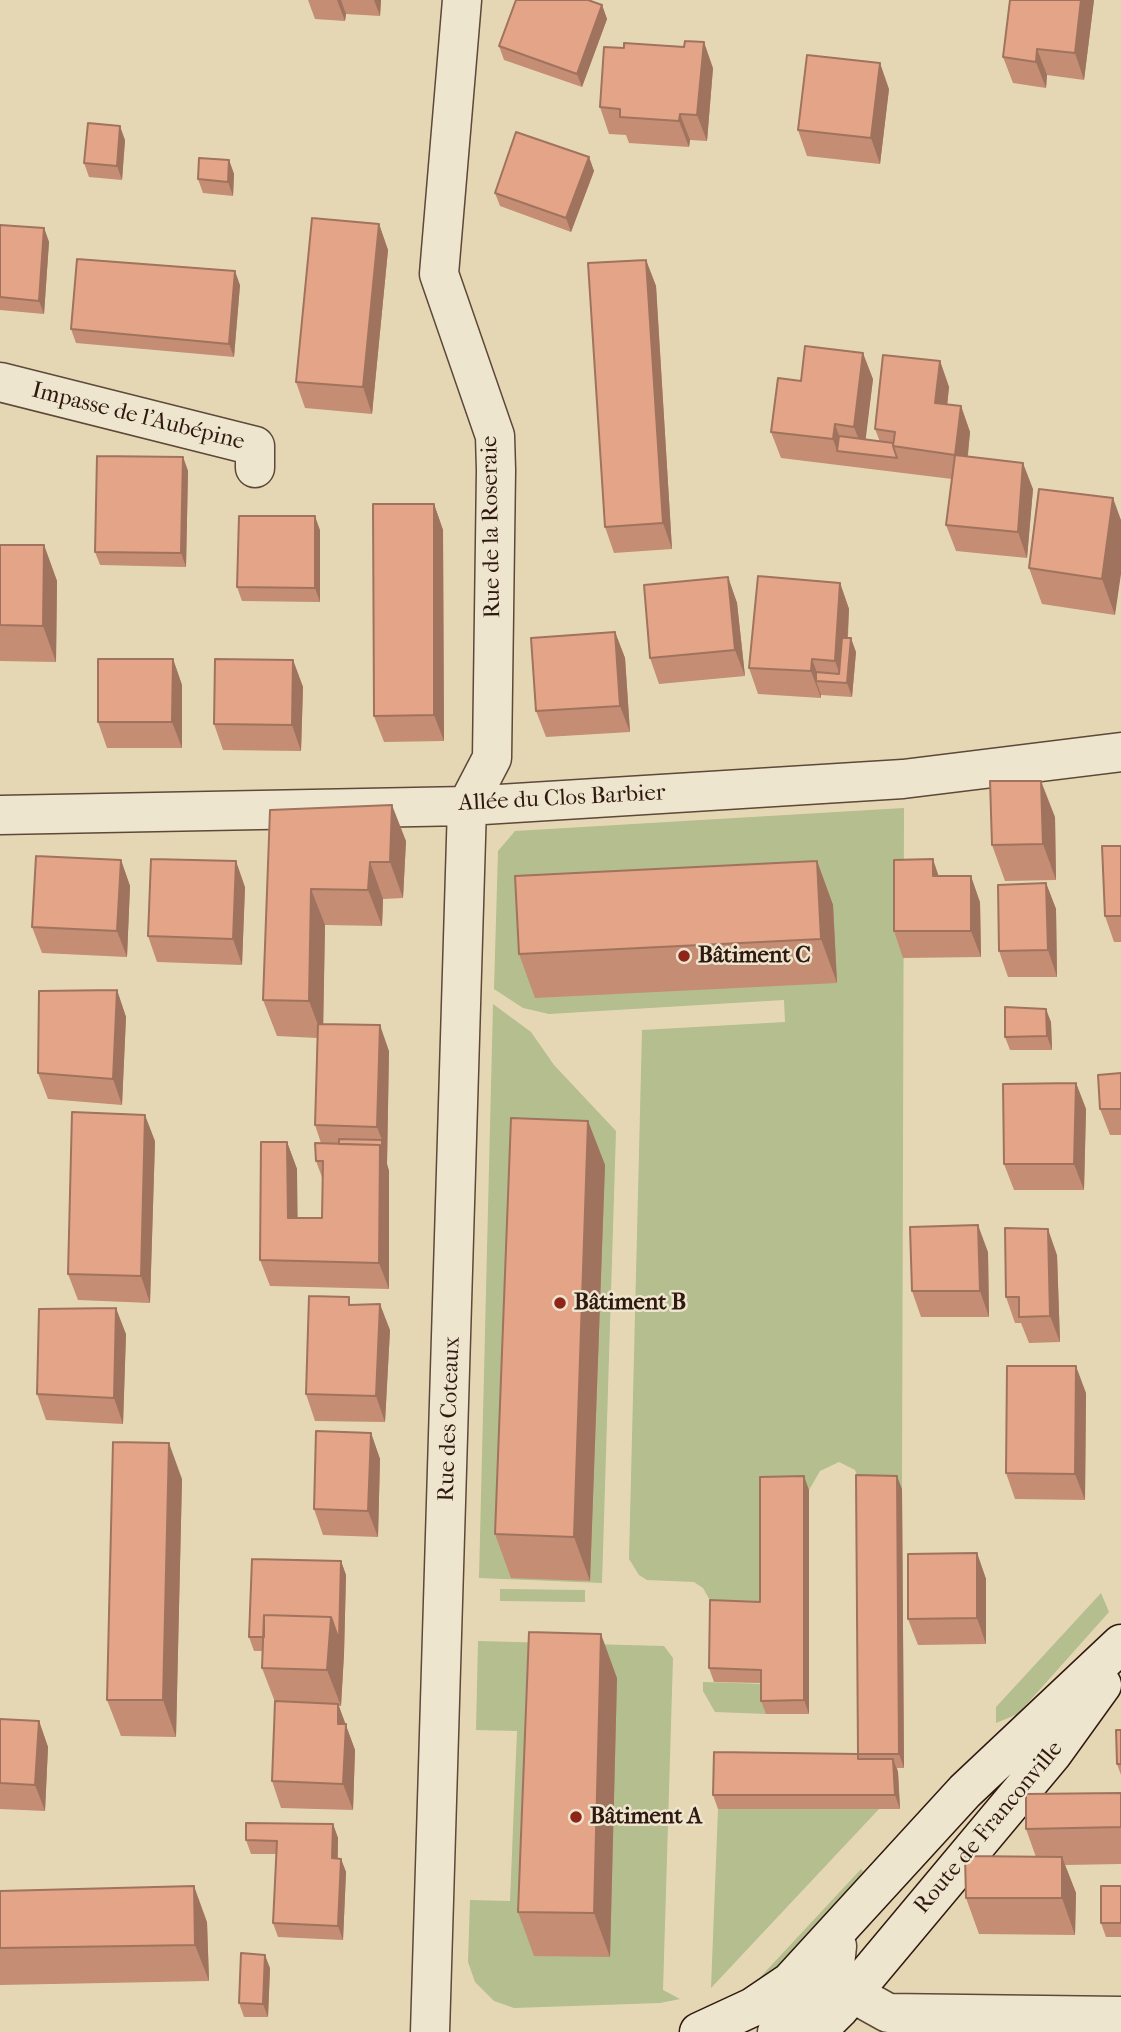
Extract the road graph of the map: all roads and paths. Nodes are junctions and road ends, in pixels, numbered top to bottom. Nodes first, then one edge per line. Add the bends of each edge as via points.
1 (462, 0) edge
2 (0, 382) edge
3 (255, 468) dead end
4 (1121, 752) edge
5 (467, 806) junction
6 (0, 815) edge
7 (1121, 1644) edge
8 (1121, 1659) edge
9 (842, 1963) junction
10 (1121, 2015) edge
11 (765, 2019) edge
12 (430, 2032) edge
13 (699, 2032) edge
14 (816, 2032) edge

1 - 5 street, Rue de la Roseraie via 439,274 495,436 496,470 492,758
2 - 3 street, Impasse de l'Aubépine via 255,446
4 - 5 street, Allée du Clos Barbier via 903,779
5 - 6 street, Allée du Clos Barbier
5 - 12 street, Rue des Coteaux
7 - 9 street, Route de Franconville via 965,1791
8 - 9 street, Route de Franconville via 1053,1753
9 - 10 street via 888,2013
9 - 11 street, Route de Franconville via 790,1982
9 - 14 street, Route de Franconville
11 - 13 street, Route de Franconville

